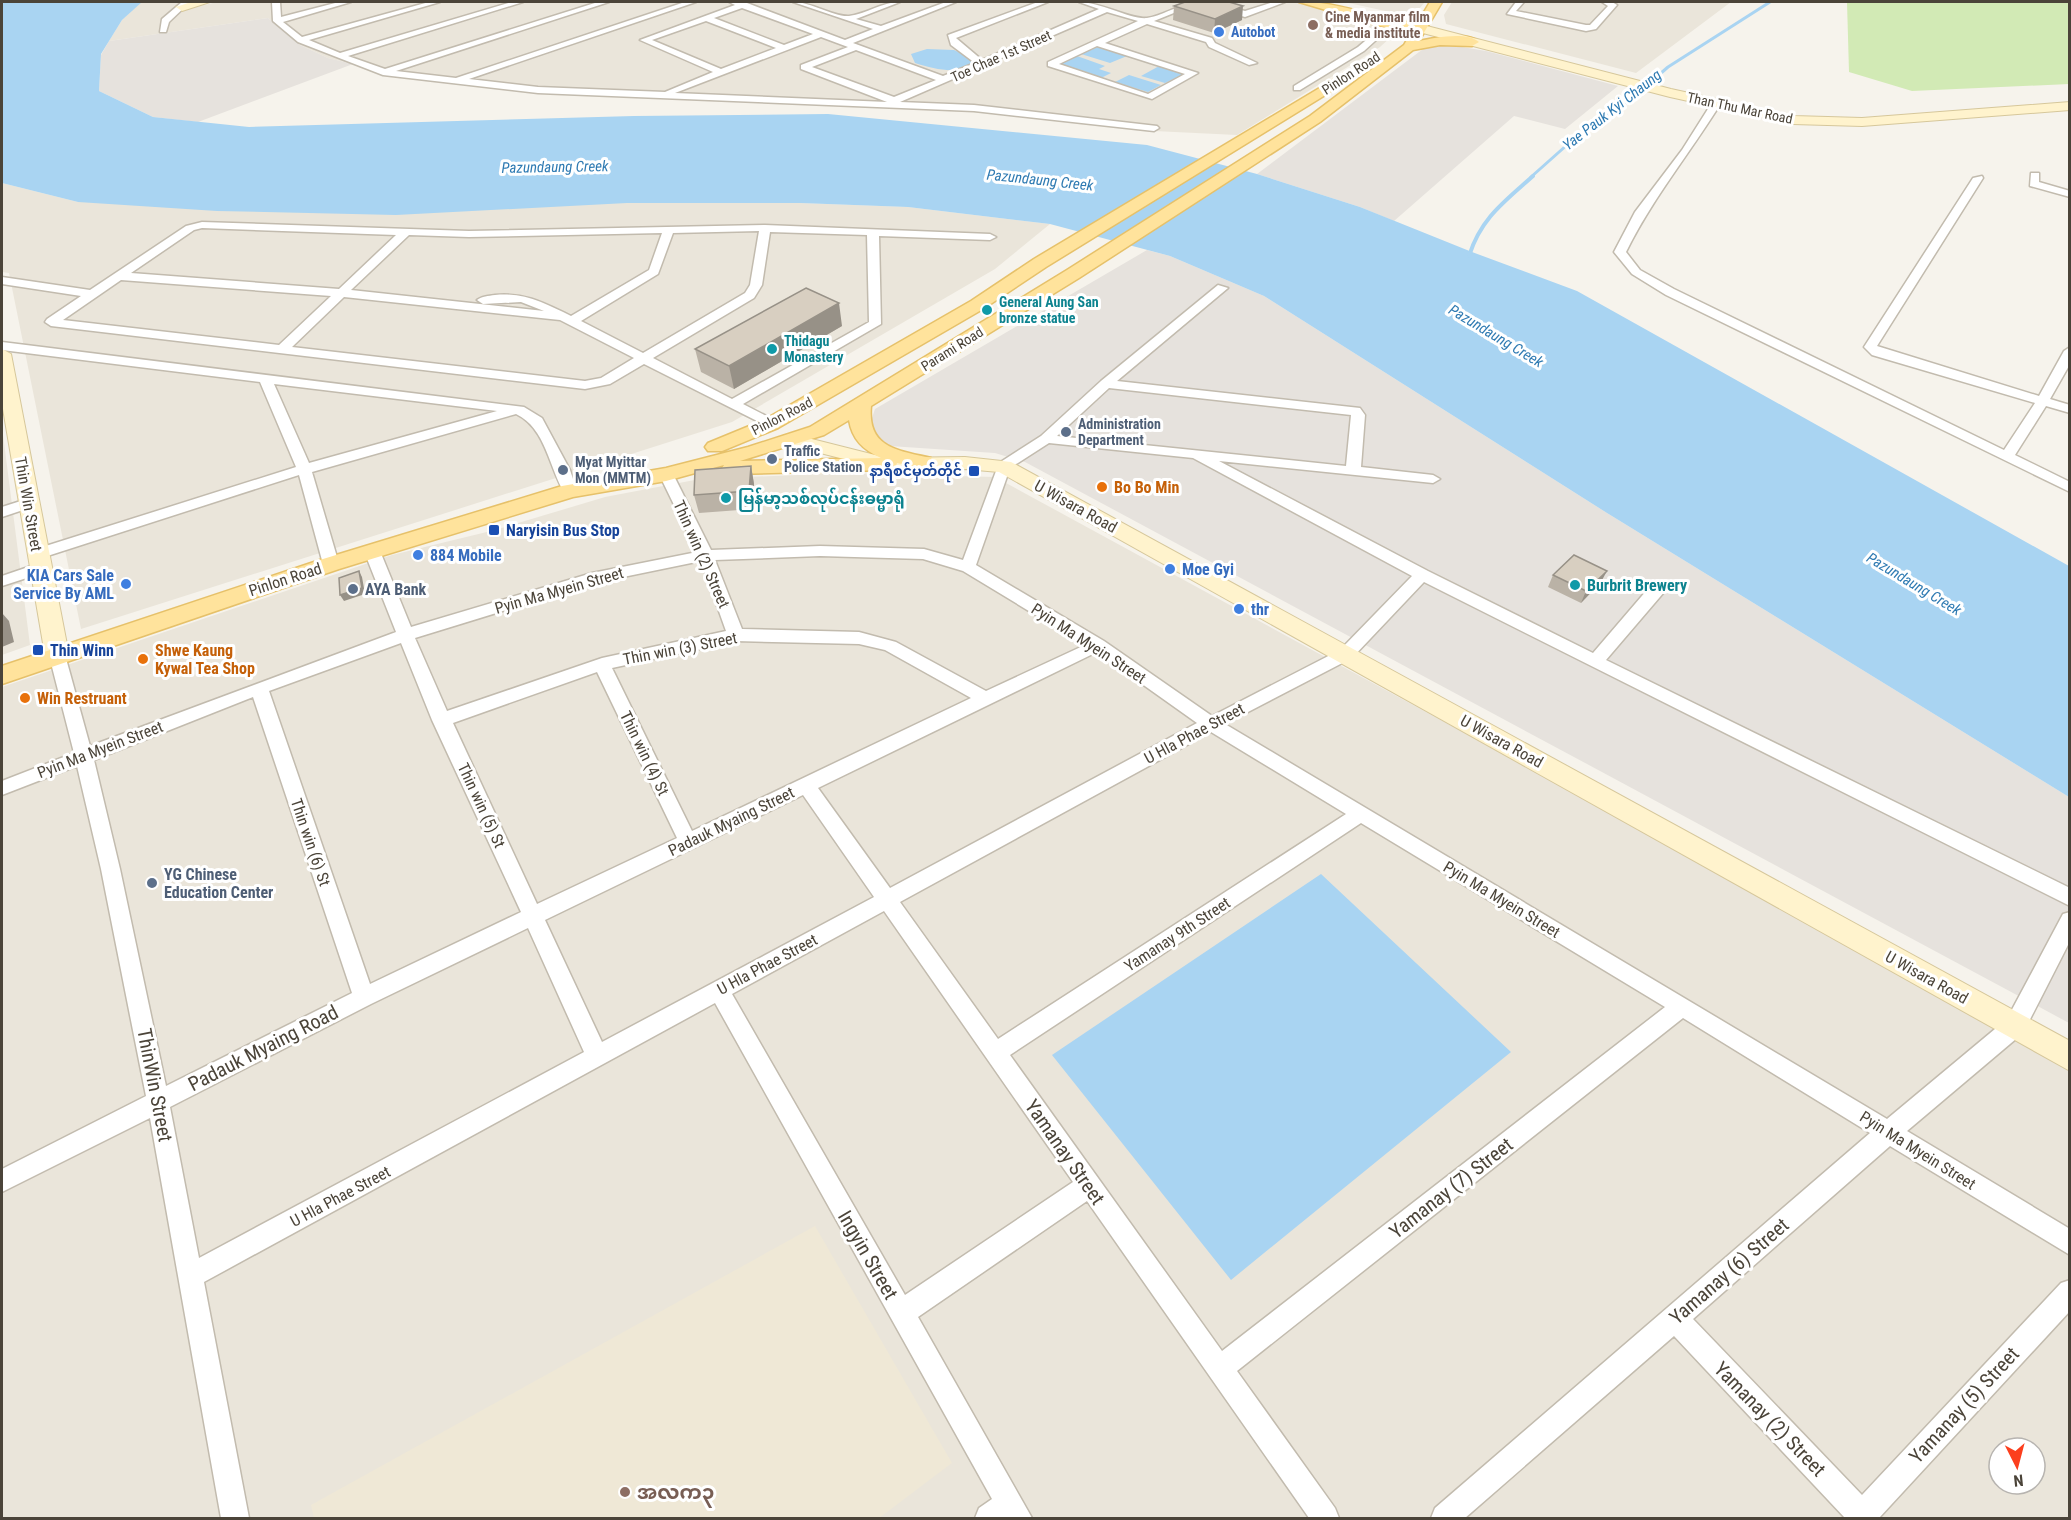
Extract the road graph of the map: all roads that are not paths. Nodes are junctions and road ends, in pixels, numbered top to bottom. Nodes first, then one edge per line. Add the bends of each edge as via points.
1 (204, 2) edge
2 (276, 2) edge
3 (347, 2) edge
4 (436, 2) edge
5 (519, 2) edge
6 (605, 2) edge
7 (692, 2) edge
8 (733, 2) edge
9 (797, 2) edge
10 (896, 2) edge
11 (952, 2) edge
12 (1044, 2) edge
13 (1083, 2) edge
14 (1197, 2) edge
15 (1215, 2) edge
16 (1281, 2) edge
17 (1305, 2) edge
18 (1329, 2) edge
19 (1507, 2) edge
20 (1519, 2) edge
21 (1606, 2) edge
22 (184, 4) edge
23 (744, 5) junction
24 (1433, 7) edge
25 (1107, 9) junction
26 (706, 18) junction
27 (850, 18) junction
28 (277, 21) junction
29 (1146, 21) junction
30 (1386, 24) junction
31 (1419, 28) junction
32 (880, 29) junction
33 (163, 30) dead end
34 (821, 34) junction
35 (302, 40) junction
36 (1472, 42) junction
37 (845, 43) junction
38 (1096, 43) junction
39 (1394, 44) junction
40 (856, 47) junction
41 (1409, 47) junction
42 (784, 48) junction
43 (339, 56) junction
44 (1252, 63) dead end
45 (982, 64) junction
46 (383, 72) junction
47 (721, 72) junction
48 (455, 80) junction
49 (945, 80) junction
50 (1297, 88) dead end
51 (662, 95) junction
52 (894, 101) junction
53 (1716, 104) junction
54 (907, 106) junction
55 (2070, 106) edge
56 (1154, 128) dead end
57 (2035, 176) dead end
58 (1978, 178) dead end
59 (2070, 194) edge
60 (765, 228) junction
61 (668, 231) junction
62 (873, 231) junction
63 (405, 233) junction
64 (990, 237) dead end
65 (1040, 263) joint
66 (1074, 274) joint
67 (117, 276) junction
68 (2, 281) edge
69 (1222, 288) dead end
70 (342, 293) junction
71 (91, 294) junction
72 (977, 305) junction
73 (568, 319) junction
74 (2, 346) edge
75 (283, 348) junction
76 (2070, 351) edge
77 (2, 354) edge
78 (644, 358) junction
79 (266, 379) junction
80 (1106, 384) junction
81 (2043, 400) junction
82 (733, 404) junction
83 (861, 406) junction
84 (2070, 409) edge
85 (519, 410) junction
86 (771, 424) junction
87 (1046, 439) junction
88 (792, 440) junction
89 (697, 453) junction
90 (1197, 455) junction
91 (2006, 458) junction
92 (923, 463) junction
93 (887, 464) junction
94 (1004, 466) junction
95 (304, 468) junction
96 (1353, 472) junction
97 (666, 474) junction
98 (1432, 479) dead end
99 (2070, 488) edge
100 (570, 491) junction
101 (30, 503) junction
102 (2, 512) edge
103 (372, 551) junction
104 (706, 555) junction
105 (39, 561) junction
106 (331, 564) junction
107 (968, 567) junction
108 (1422, 575) junction
109 (2, 581) edge
110 (1659, 587) dead end
111 (405, 635) junction
112 (735, 635) junction
113 (1098, 645) junction
114 (1346, 654) junction
115 (57, 655) junction
116 (1595, 662) junction
117 (602, 664) junction
118 (2, 675) edge
119 (259, 688) junction
120 (986, 699) junction
121 (441, 720) junction
122 (1211, 724) junction
123 (85, 755) junction
124 (806, 785) junction
125 (2, 788) edge
126 (1359, 814) junction
127 (688, 842) junction
128 (2070, 898) edge
129 (887, 900) junction
130 (534, 915) junction
131 (2070, 920) edge
132 (718, 991) junction
133 (364, 997) junction
134 (1682, 1006) junction
135 (2015, 1026) junction
136 (995, 1053) junction
137 (597, 1056) junction
138 (2070, 1057) edge
139 (159, 1100) junction
140 (1889, 1132) junction
141 (2, 1181) edge
142 (1089, 1185) junction
143 (2070, 1243) edge
144 (189, 1278) junction
145 (2070, 1292) edge
146 (901, 1313) junction
147 (1675, 1319) junction
148 (1219, 1369) junction
149 (1005, 1513) edge
150 (1862, 1517) edge
151 (235, 1518) edge
152 (1325, 1518) edge
153 (1445, 1518) edge

1 - 22 main road
2 - 28 street
3 - 28 street
4 - 35 street
5 - 43 street
6 - 46 street
7 - 48 street
8 - 23 street
9 - 27 street
10 - 27 street
11 - 32 street
12 - 45 street via 951,37
13 - 25 street
14 - 29 street
15 - 16 street via 1209,4 1245,14
17 - 30 main road, Than Thu Mar Road
18 - 30 main road, Than Thu Mar Road
19 - 20 street
20 - 21 street via 1510,12 1515,15 1586,28 1593,27 1613,5
22 - 33 street via 165,21
23 - 26 street
23 - 34 street
24 - 30 main road via 1419,16
24 - 31 main road
24 - 36 main road via 1433,24
25 - 29 street
25 - 45 street, Toe Chae 1st Street
26 - 42 street
26 - 47 street via 644,40
27 - 32 street
28 - 35 street
29 - 38 street
29 - 44 street via 1209,40
30 - 31 main road, Than Thu Mar Road
30 - 39 main road via 1397,32
30 - 50 street via 1366,50
31 - 36 main road, Than Thu Mar Road
31 - 39 main road, Pinlon Road
31 - 41 main road, Pinlon Road
32 - 37 street
34 - 37 street
34 - 42 street
35 - 43 street
36 - 41 main road via 1440,41
36 - 53 main road, Than Thu Mar Road
37 - 40 street
38 - 38 street via 1117,50 1193,73 1149,97 1051,64
39 - 65 main road, Pinlon Road via 1311,99
40 - 49 street
40 - 52 street via 804,67
41 - 66 main road, Pinlon Road via 1315,119
42 - 47 street
43 - 46 street
45 - 49 street, Toe Chae 1st Street
46 - 48 street
47 - 51 street
48 - 51 street via 538,90
49 - 52 street, Toe Chae 1st Street
51 - 54 street
52 - 54 street
53 - 55 main road, Than Thu Mar Road via 1794,120 1852,122
53 - 91 street via 1640,212 1620,252 1636,272
54 - 56 street via 1008,111
57 - 59 street via 2034,184
58 - 81 street via 1870,347
60 - 61 street
60 - 62 street
60 - 78 street via 756,285 750,295
61 - 63 street
61 - 73 street via 654,272
62 - 64 street
62 - 82 street via 874,324
63 - 67 street via 195,226
63 - 70 street
65 - 72 main road, Parami Road
66 - 83 main road, Parami Road
67 - 70 street
67 - 71 street
68 - 71 street
69 - 80 street
70 - 73 street
70 - 75 street
71 - 75 street via 51,322
72 - 86 main road, Pinlon Road
72 - 88 main road via 926,344 792,423 787,430
73 - 78 street
74 - 79 street
75 - 78 street via 585,385 605,381
76 - 81 street
77 - 101 main road, Thin Win Street
78 - 82 street
79 - 85 street
79 - 95 street
80 - 87 street
80 - 96 street via 1355,411 1358,415
81 - 84 street
81 - 91 street
82 - 86 street
83 - 88 main road, Pinlon Road
83 - 92 main road via 858,418 867,442 890,454
85 - 95 street
85 - 100 street via 535,418
86 - 89 main road, Pinlon Road
87 - 90 street
87 - 94 street
88 - 89 main road via 756,440
88 - 93 main road, U Wisara Road
88 - 97 main road, Pinlon Road
89 - 100 main road, Pinlon Road
90 - 96 street
90 - 108 street
91 - 99 street
92 - 93 main road, U Wisara Road
92 - 94 main road, U Wisara Road
93 - 97 main road via 714,468
94 - 107 street
94 - 114 main road, U Wisara Road
95 - 105 street via 117,526
95 - 106 street
96 - 98 street
97 - 100 main road, Pinlon Road
97 - 104 street, Thin win (2) Street
100 - 103 main road, Pinlon Road
101 - 102 street
101 - 105 main road, Thin Win Street
103 - 106 main road, Pinlon Road
103 - 111 street, Thin win (5) St
104 - 107 street, Pyin Ma Myein Street via 820,551 924,554
104 - 111 street, Pyin Ma Myein Street via 592,578
104 - 112 street, Thin win (2) Street
105 - 109 street
105 - 115 main road, Thin Win Street
106 - 115 main road, Pinlon Road
107 - 113 street, Pyin Ma Myein Street
108 - 114 street, U Hla Phae Street
108 - 116 street
110 - 116 street
111 - 119 street, Pyin Ma Myein Street
111 - 121 street, Thin win (5) St
112 - 117 street, Thin win (3) Street
112 - 120 street, Thin win (3) Street via 859,638 890,646
113 - 120 street, Padauk Myaing Street
113 - 122 street, Pyin Ma Myein Street
114 - 122 street, U Hla Phae Street
114 - 135 main road, U Wisara Road
115 - 118 main road, Pinlon Road
115 - 123 street, ThinWin Street
116 - 128 street
117 - 121 street, Thin win (3) Street
117 - 127 street, Thin win (4) St
119 - 123 street, Pyin Ma Myein Street
119 - 133 street, Thin win (6) St
120 - 124 street, Padauk Myaing Street
121 - 130 street, Thin win (5) St
122 - 126 street, Pyin Ma Myein Street
122 - 129 street, U Hla Phae Street
123 - 125 street, Pyin Ma Myein Street
123 - 139 street, ThinWin Street
124 - 127 street, Padauk Myaing Street
124 - 129 street, Yamanay Street
126 - 134 street, Pyin Ma Myein Street
126 - 136 street, Yamanay 9th Street
127 - 130 street, Padauk Myaing Street
129 - 132 street, U Hla Phae Street
129 - 136 street, Yamanay Street
130 - 133 street, Padauk Myaing Street
130 - 137 street, Thin win (5) St
131 - 135 street
132 - 137 street, U Hla Phae Street
132 - 146 street, Ingyin Street
133 - 139 street, Padauk Myaing Road
134 - 140 street, Pyin Ma Myein Street
134 - 148 street, Yamanay (7) Street
135 - 138 main road, U Wisara Road
135 - 140 street, Yamanay (6) Street
136 - 142 street, Yamanay Street
137 - 144 street, U Hla Phae Street
139 - 141 street, Padauk Myaing Road
139 - 144 street, ThinWin Street
140 - 143 street, Pyin Ma Myein Street
140 - 147 street, Yamanay (6) Street
142 - 146 street
142 - 148 street, Yamanay Street
144 - 151 street, ThinWin Street
145 - 150 street, Yamanay (5) Street
146 - 149 street, Ingyin Street
147 - 150 street, Yamanay (2) Street
147 - 153 street, Yamanay (6) Street
148 - 152 street, Yamanay Street

